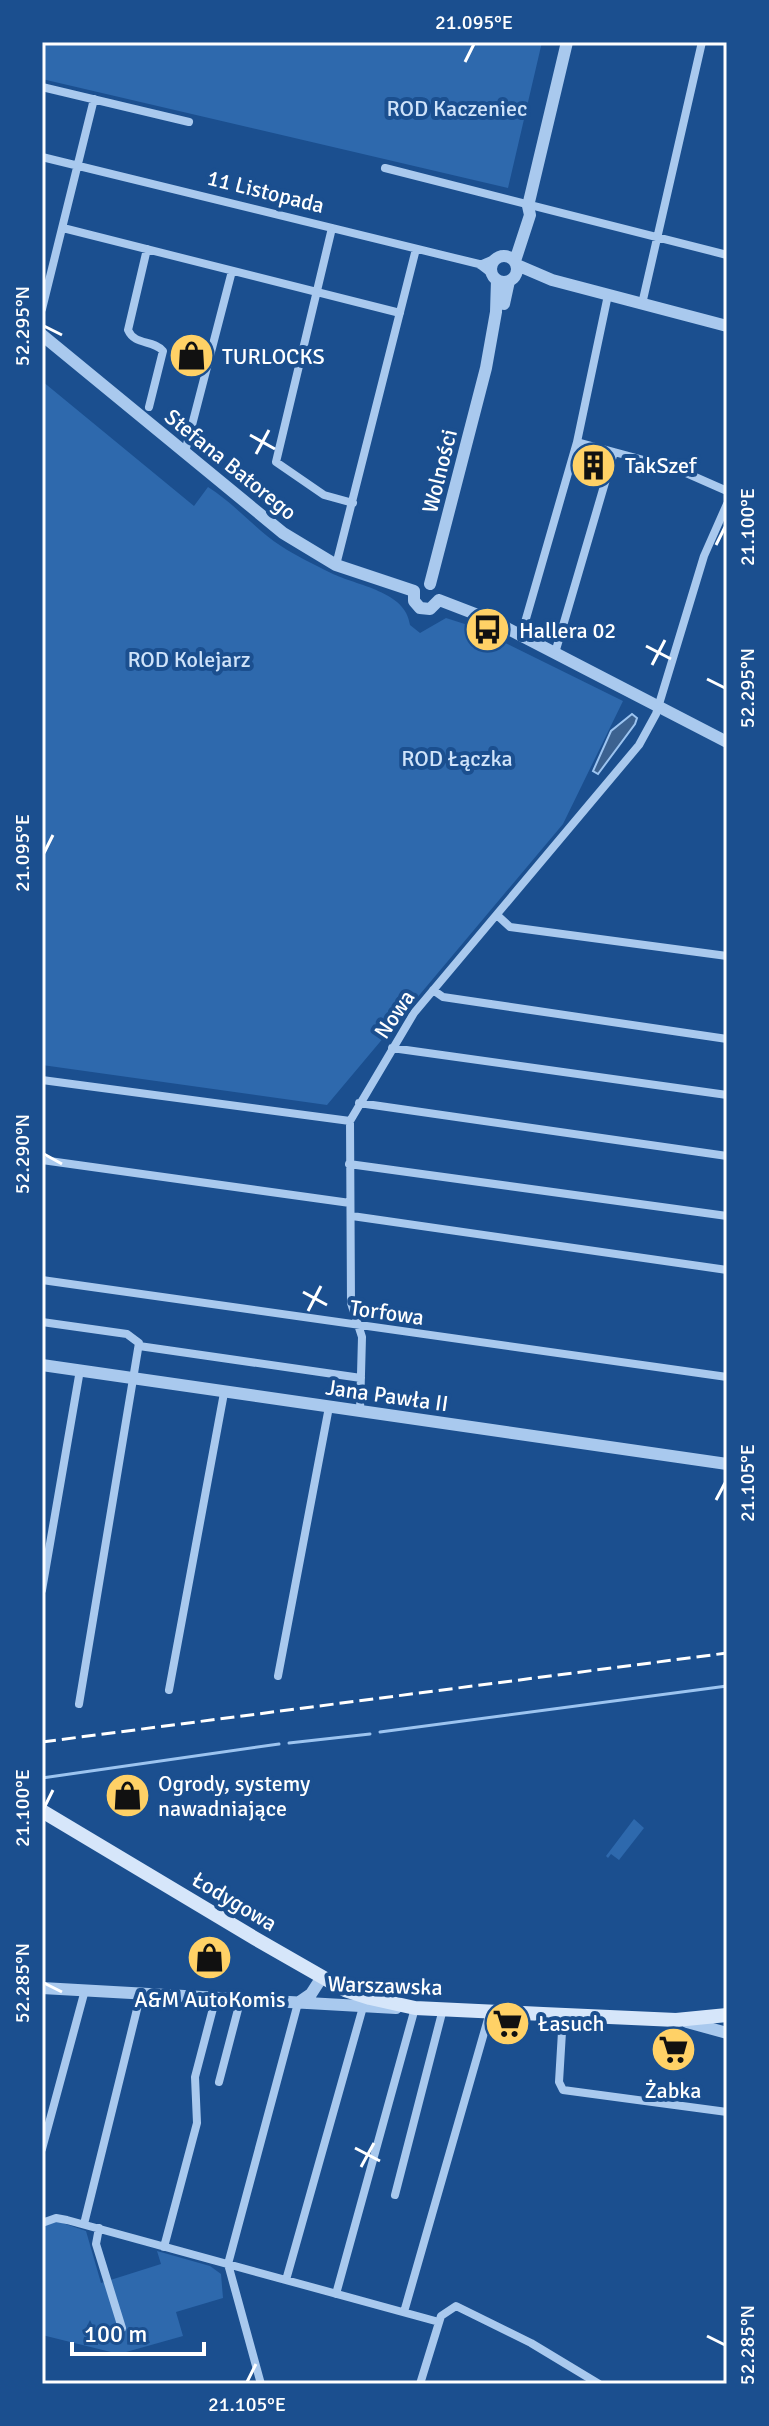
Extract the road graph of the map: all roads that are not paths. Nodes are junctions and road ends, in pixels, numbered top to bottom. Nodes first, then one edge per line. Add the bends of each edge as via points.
1 (567, 42) edge
2 (702, 42) edge
3 (42, 87) edge
4 (94, 99) junction
5 (189, 122) dead end
6 (42, 157) edge
7 (78, 166) junction
8 (385, 168) dead end
9 (528, 205) junction
10 (63, 228) junction
11 (332, 228) junction
12 (658, 238) junction
13 (147, 249) junction
14 (416, 249) junction
15 (727, 255) edge
16 (507, 260) junction
17 (480, 265) junction
18 (232, 271) junction
19 (503, 278) junction
20 (552, 280) junction
21 (317, 292) junction
22 (608, 295) junction
23 (642, 304) junction
24 (42, 309) edge
25 (400, 313) junction
26 (727, 326) edge
27 (42, 335) edge
28 (149, 407) dead end
29 (577, 442) junction
30 (185, 452) junction
31 (614, 452) junction
32 (727, 491) edge
33 (353, 503) junction
34 (727, 504) edge
35 (336, 565) junction
36 (430, 584) junction
37 (414, 591) junction
38 (439, 600) junction
39 (521, 636) junction
40 (555, 653) junction
41 (658, 706) junction
42 (727, 742) edge
43 (498, 916) junction
44 (727, 956) edge
45 (433, 990) junction
46 (727, 1039) edge
47 (392, 1048) junction
48 (42, 1080) edge
49 (727, 1095) edge
50 (359, 1103) junction
51 (350, 1121) junction
52 (727, 1156) edge
53 (42, 1160) edge
54 (349, 1164) junction
55 (350, 1203) junction
56 (352, 1216) junction
57 (727, 1216) edge
58 (727, 1270) edge
59 (42, 1280) edge
60 (42, 1322) edge
61 (358, 1326) junction
62 (139, 1346) junction
63 (42, 1365) edge
64 (80, 1370) junction
65 (727, 1377) edge
66 (361, 1378) junction
67 (134, 1379) junction
68 (224, 1393) junction
69 (329, 1407) junction
70 (360, 1411) junction
71 (727, 1464) edge
72 (42, 1590) edge
73 (278, 1676) dead end
74 (169, 1690) dead end
75 (79, 1704) dead end
76 (42, 1811) edge
77 (322, 1977) junction
78 (42, 1988) edge
79 (85, 1990) junction
80 (141, 1993) junction
81 (216, 1997) junction
82 (241, 1998) junction
83 (298, 2003) junction
84 (363, 2007) junction
85 (415, 2008) junction
86 (443, 2009) junction
87 (490, 2012) junction
88 (563, 2015) junction
89 (727, 2015) edge
90 (676, 2020) junction
91 (727, 2033) edge
92 (219, 2082) dead end
93 (727, 2112) edge
94 (42, 2149) edge
95 (395, 2195) dead end
96 (42, 2223) edge
97 (84, 2224) junction
98 (99, 2228) junction
99 (164, 2247) junction
100 (228, 2264) junction
101 (286, 2280) junction
102 (336, 2294) junction
103 (404, 2312) junction
104 (439, 2322) junction
105 (122, 2328) dead end
106 (261, 2384) edge
107 (420, 2384) edge
108 (599, 2384) edge

1 - 9 street
2 - 12 street
3 - 4 street
4 - 5 street
4 - 7 street
6 - 7 street, 11 Listopada
7 - 10 street
7 - 11 street, 11 Listopada
8 - 9 street
9 - 12 street
9 - 16 street via 530,215
10 - 13 street
10 - 24 street
11 - 14 street, 11 Listopada
11 - 21 street
12 - 15 street
12 - 23 street
13 - 18 street
13 - 28 street via 128,330 134,339 163,351
14 - 17 street, 11 Listopada
14 - 25 street
16 - 17 street
16 - 19 street
16 - 19 street
16 - 20 street
17 - 19 street, 11 Listopada
18 - 21 street
18 - 30 street
19 - 20 street
19 - 36 street, Wolności via 502,323
20 - 22 street
21 - 25 street
21 - 33 street via 276,462 324,495
22 - 23 street
22 - 29 street
23 - 26 street
25 - 33 street
27 - 30 street, Stefana Batorego
29 - 31 street
29 - 39 street
30 - 35 street, Stefana Batorego via 271,524
31 - 32 street via 677,469
31 - 40 street
33 - 35 street
34 - 41 street, Nowa via 704,556
35 - 37 street, Stefana Batorego
36 - 37 street
36 - 38 street via 438,590
37 - 38 street via 420,608 430,609
38 - 39 street
39 - 40 street
40 - 41 street
41 - 42 street
41 - 43 street, Nowa via 630,757
43 - 44 street via 510,927
43 - 45 street, Nowa
45 - 46 street via 443,997
45 - 47 street, Nowa
47 - 49 street
47 - 50 street, Nowa
48 - 51 street
50 - 51 street, Nowa
50 - 52 street
51 - 54 street, Nowa
53 - 55 street
54 - 55 street, Nowa
54 - 57 street
55 - 56 street, Nowa
56 - 58 street
56 - 61 street, Nowa via 351,1303
59 - 61 street, Torfowa
60 - 62 street via 127,1334
61 - 65 street, Torfowa
61 - 66 street, Nowa
62 - 66 street
62 - 67 street
63 - 64 street, Jana Pawła II
64 - 67 street, Jana Pawła II
64 - 72 street
66 - 70 street, Nowa
67 - 68 street, Jana Pawła II
67 - 75 street
68 - 69 street, Jana Pawła II
68 - 74 street
69 - 70 street, Jana Pawła II
69 - 73 street
70 - 71 street, Jana Pawła II
76 - 77 main road, Łodygowa
77 - 83 street
77 - 85 main road, Łodygowa via 370,1998
78 - 79 street, Warszawska
79 - 80 street, Warszawska
79 - 94 street
80 - 81 street, Warszawska
80 - 97 street
81 - 82 street, Warszawska
81 - 99 street via 195,2077 197,2123
82 - 83 street, Warszawska
82 - 92 street
83 - 84 street, Warszawska
83 - 100 street
84 - 85 street, Warszawska
84 - 101 street
85 - 86 main road, Warszawska
85 - 102 street
86 - 87 main road, Warszawska
86 - 95 street
87 - 88 main road, Warszawska
87 - 103 street
88 - 90 main road, Warszawska
88 - 93 street via 563,2090
89 - 90 main road, Warszawska
90 - 91 street
96 - 97 street via 56,2218
97 - 98 street
98 - 99 street
98 - 105 street via 96,2244
99 - 100 street
100 - 101 street
100 - 106 street
101 - 102 street
102 - 103 street
103 - 104 street
104 - 107 street
104 - 108 street via 452,2306 465,2308

